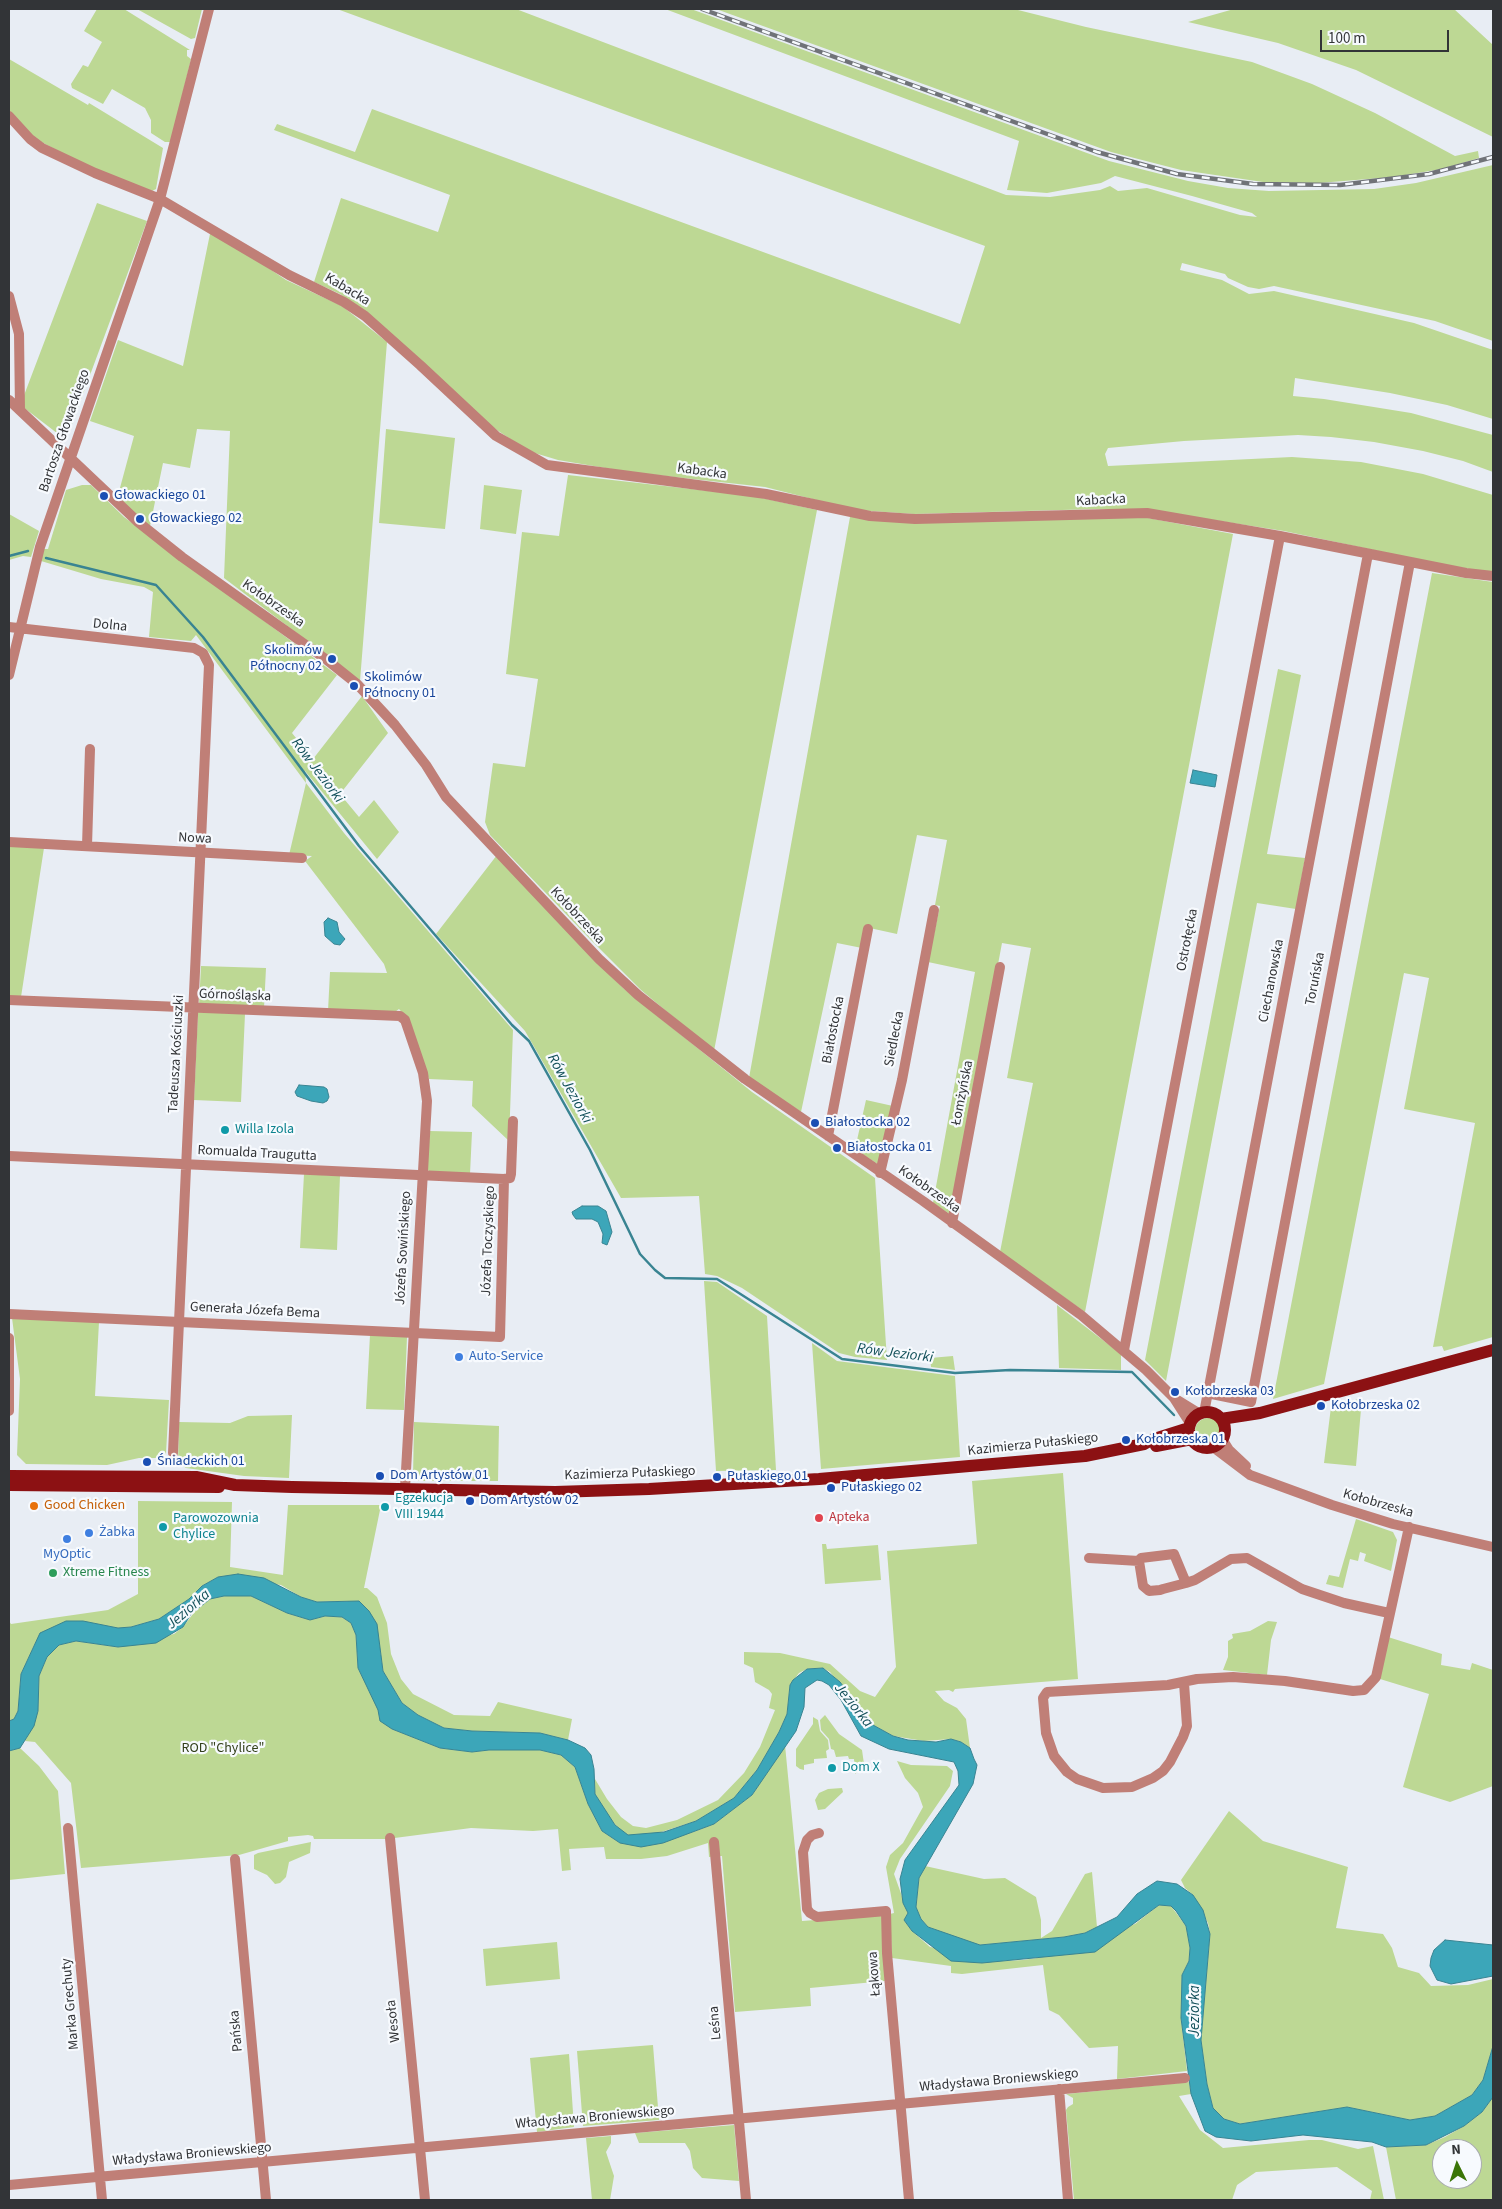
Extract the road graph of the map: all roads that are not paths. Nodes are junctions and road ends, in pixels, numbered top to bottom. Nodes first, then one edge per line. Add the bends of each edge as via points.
1 (209, 9) edge
2 (9, 116) edge
3 (160, 199) junction
4 (9, 296) edge
5 (9, 400) edge
6 (20, 410) junction
7 (71, 457) junction
8 (1280, 536) junction
9 (1368, 554) junction
10 (1410, 562) junction
11 (1493, 576) edge
12 (9, 627) edge
13 (20, 630) junction
14 (206, 657) joint
15 (9, 675) edge
16 (90, 749) dead end
17 (9, 842) edge
18 (87, 846) junction
19 (201, 853) junction
20 (302, 858) dead end
21 (934, 910) dead end
22 (868, 929) dead end
23 (1000, 967) dead end
24 (9, 1000) edge
25 (193, 1008) junction
26 (400, 1016) joint
27 (513, 1121) dead end
28 (828, 1136) junction
29 (9, 1156) edge
30 (186, 1164) junction
31 (880, 1173) junction
32 (422, 1176) junction
33 (504, 1179) junction
34 (952, 1223) junction
35 (9, 1314) edge
36 (178, 1322) junction
37 (414, 1333) junction
38 (500, 1337) joint
39 (9, 1338) edge
40 (1124, 1350) junction
41 (1493, 1350) edge
42 (1207, 1393) junction
43 (9, 1411) edge
44 (1195, 1423) junction
45 (1220, 1434) junction
46 (173, 1454) dead end
47 (9, 1476) edge
48 (9, 1485) edge
49 (235, 1485) junction
50 (405, 1488) junction
51 (1409, 1527) junction
52 (1493, 1547) edge
53 (1088, 1558) dead end
54 (1139, 1561) junction
55 (1186, 1583) junction
56 (1389, 1613) junction
57 (1184, 1683) junction
58 (68, 1828) dead end
59 (819, 1833) dead end
60 (390, 1838) dead end
61 (714, 1842) dead end
62 (235, 1859) dead end
63 (1185, 2078) dead end
64 (1059, 2089) junction
65 (900, 2104) junction
66 (738, 2118) junction
67 (420, 2148) junction
68 (263, 2162) junction
69 (100, 2177) junction
70 (9, 2185) edge
71 (102, 2200) edge
72 (266, 2200) edge
73 (426, 2200) edge
74 (746, 2200) edge
75 (909, 2200) edge
76 (1068, 2200) edge

1 - 3 street, Bartosza Głowackiego
2 - 3 street, Kabacka via 42,148
3 - 7 street, Bartosza Głowackiego
3 - 8 street, Kabacka via 365,316 496,436 547,465 766,494 870,516 915,519 1147,513
4 - 6 street via 18,334
5 - 6 street, Kołobrzeska
6 - 7 street, Kołobrzeska
7 - 13 street, Bartosza Głowackiego via 40,547
7 - 28 street, Kołobrzeska via 104,492 182,557 357,684 426,765 446,797 599,959 676,1026
8 - 9 street, Kabacka
8 - 40 street, Ostrołęcka
9 - 10 street, Kabacka
9 - 42 street, Ciechanowska
10 - 11 street, Kabacka
10 - 42 street, Toruńska via 1251,1402
12 - 13 street, Dolna
13 - 14 street, Dolna via 194,648
13 - 15 street, Bartosza Głowackiego
14 - 19 street, Tadeusza Kościuszki via 209,665
16 - 18 street
17 - 18 street, Nowa
18 - 19 street, Nowa
19 - 20 street, Nowa
19 - 25 street, Tadeusza Kościuszki
21 - 31 street, Siedlecka via 902,1080
22 - 28 street, Białostocka
23 - 34 street, Łomżyńska
24 - 25 street, Górnośląska
25 - 26 street, Górnośląska
25 - 30 street, Tadeusza Kościuszki
26 - 32 street, Józefa Sowińskiego via 408,1025 426,1085
27 - 33 street, Józefa Toczyskiego via 511,1174 510,1178
28 - 31 street, Kołobrzeska
29 - 30 street, Romualda Traugutta
30 - 32 street, Romualda Traugutta
30 - 36 street, Tadeusza Kościuszki
31 - 34 street, Kołobrzeska
32 - 33 street, Romualda Traugutta
32 - 37 street, Józefa Sowińskiego
33 - 38 street, Józefa Toczyskiego
34 - 40 street, Kołobrzeska via 1081,1315
35 - 36 street, Generała Józefa Bema
36 - 37 street, Generała Józefa Bema
36 - 46 street, Tadeusza Kościuszki
37 - 38 street, Generała Józefa Bema
37 - 50 street, Józefa Sowińskiego
39 - 43 street
40 - 44 street, Kołobrzeska
41 - 45 main road via 1260,1413
42 - 44 street, Ciechanowska
44 - 45 main road via 1214,1414
44 - 45 main road via 1200,1447
44 - 50 main road, Kazimierza Pułaskiego via 1144,1444 1049,1460 718,1486 555,1492
45 - 51 street, Kołobrzeska via 1242,1471 1352,1512
47 - 49 main road, Kazimierza Pułaskiego via 196,1477
48 - 49 main road, Kazimierza Pułaskiego
49 - 50 main road, Kazimierza Pułaskiego
51 - 52 street, Kołobrzeska
51 - 56 street
53 - 54 street
54 - 55 street via 1141,1558 1174,1554
54 - 55 street via 1143,1586 1149,1591
55 - 56 street via 1231,1559 1247,1558 1302,1590
56 - 57 street via 1376,1677 1364,1690 1233,1677
57 - 57 street via 1047,1692 1043,1698 1046,1733 1054,1756 1077,1779 1103,1788 1132,1787 1153,1778 1170,1762 1183,1737 1187,1717
58 - 69 street, Marka Grechuty
59 - 65 street, Łąkowa via 807,1840 803,1852 807,1909 810,1913 817,1917 886,1911
60 - 67 street, Wesoła
61 - 66 street, Leśna
62 - 68 street, Pańska
63 - 64 street, Władysława Broniewskiego
64 - 65 street, Władysława Broniewskiego
64 - 76 street
65 - 66 street, Władysława Broniewskiego
65 - 75 street, Łąkowa
66 - 67 street, Władysława Broniewskiego
66 - 74 street, Leśna
67 - 68 street, Władysława Broniewskiego
67 - 73 street, Wesoła
68 - 69 street, Władysława Broniewskiego
68 - 72 street, Pańska
69 - 70 street, Władysława Broniewskiego
69 - 71 street, Marka Grechuty

